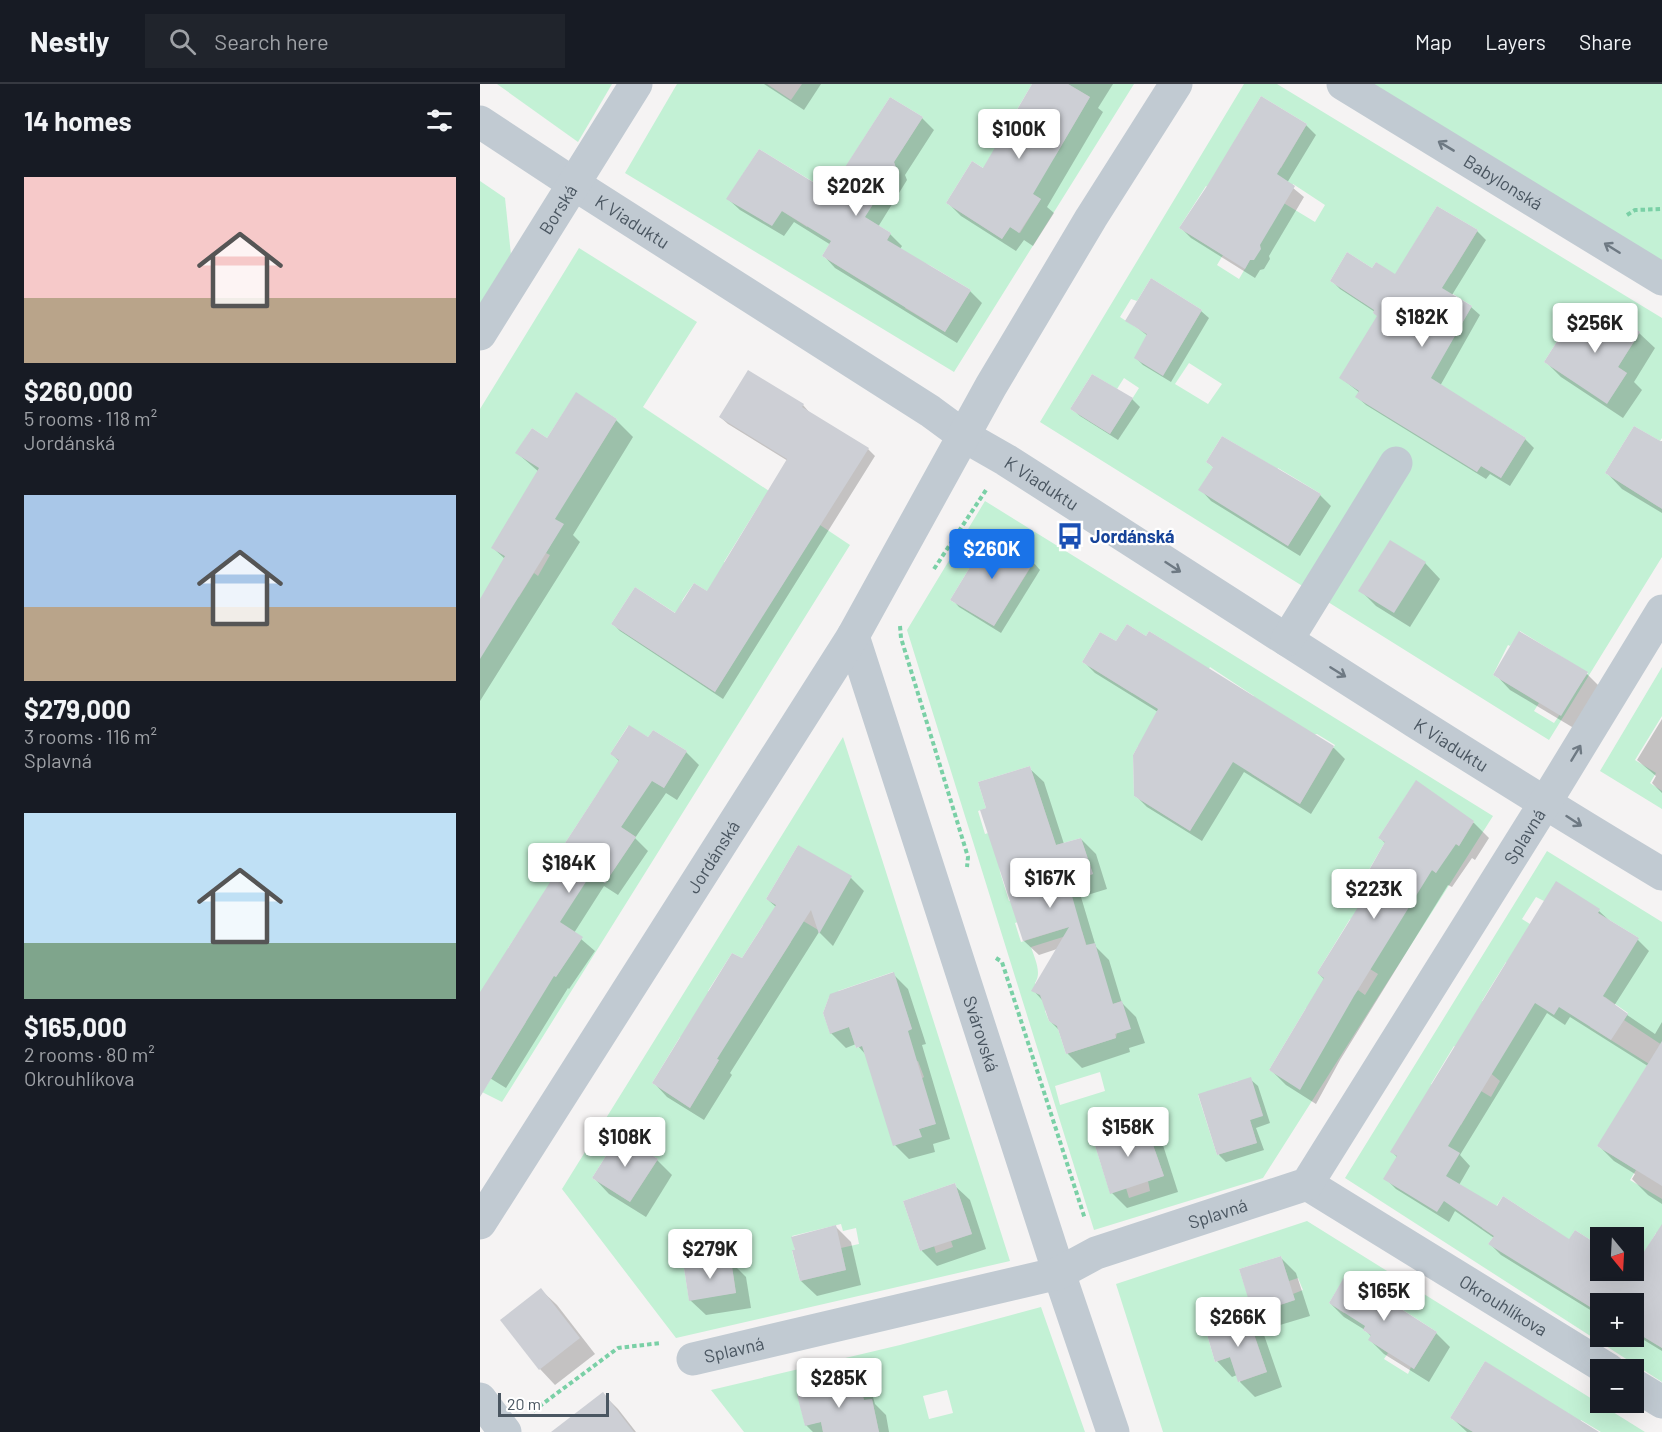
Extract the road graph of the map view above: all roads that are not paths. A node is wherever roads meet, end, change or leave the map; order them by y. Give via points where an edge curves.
1 (636, 84) edge
2 (1176, 84) edge
3 (1343, 84) edge
4 (480, 122) edge
5 (574, 184) junction
6 (1662, 279) edge
7 (480, 334) edge
8 (964, 436) junction
9 (1396, 462) dead end
10 (1662, 611) edge
11 (853, 636) junction
12 (1287, 640) junction
13 (1545, 803) junction
14 (1662, 874) edge
15 (1307, 1184) junction
16 (480, 1223) edge
17 (1059, 1273) junction
18 (693, 1359) road end
19 (1591, 1359) edge
20 (1644, 1391) edge
21 (480, 1399) edge
22 (1662, 1402) edge
23 (505, 1432) edge
24 (1113, 1432) edge

1 - 5 street, Borská
2 - 8 street, Jordánská via 1091,218
6 -> 3 street, Babylonská
4 - 5 street, K Viaduktu
5 - 7 street, Borská
5 - 8 street, K Viaduktu
8 - 11 street, Jordánská
8 -> 12 street, K Viaduktu
9 - 12 street
13 -> 10 street, Splavná
11 - 16 street, Jordánská
11 - 17 street, Svárovská
12 -> 13 street, K Viaduktu
13 -> 14 street, K Viaduktu
13 - 15 street, Splavná
15 - 17 street, Splavná via 1096,1253
15 - 19 street, Okrouhlíkova
17 - 18 street, Splavná
17 - 24 street, Svárovská
20 - 22 street
21 - 23 street

